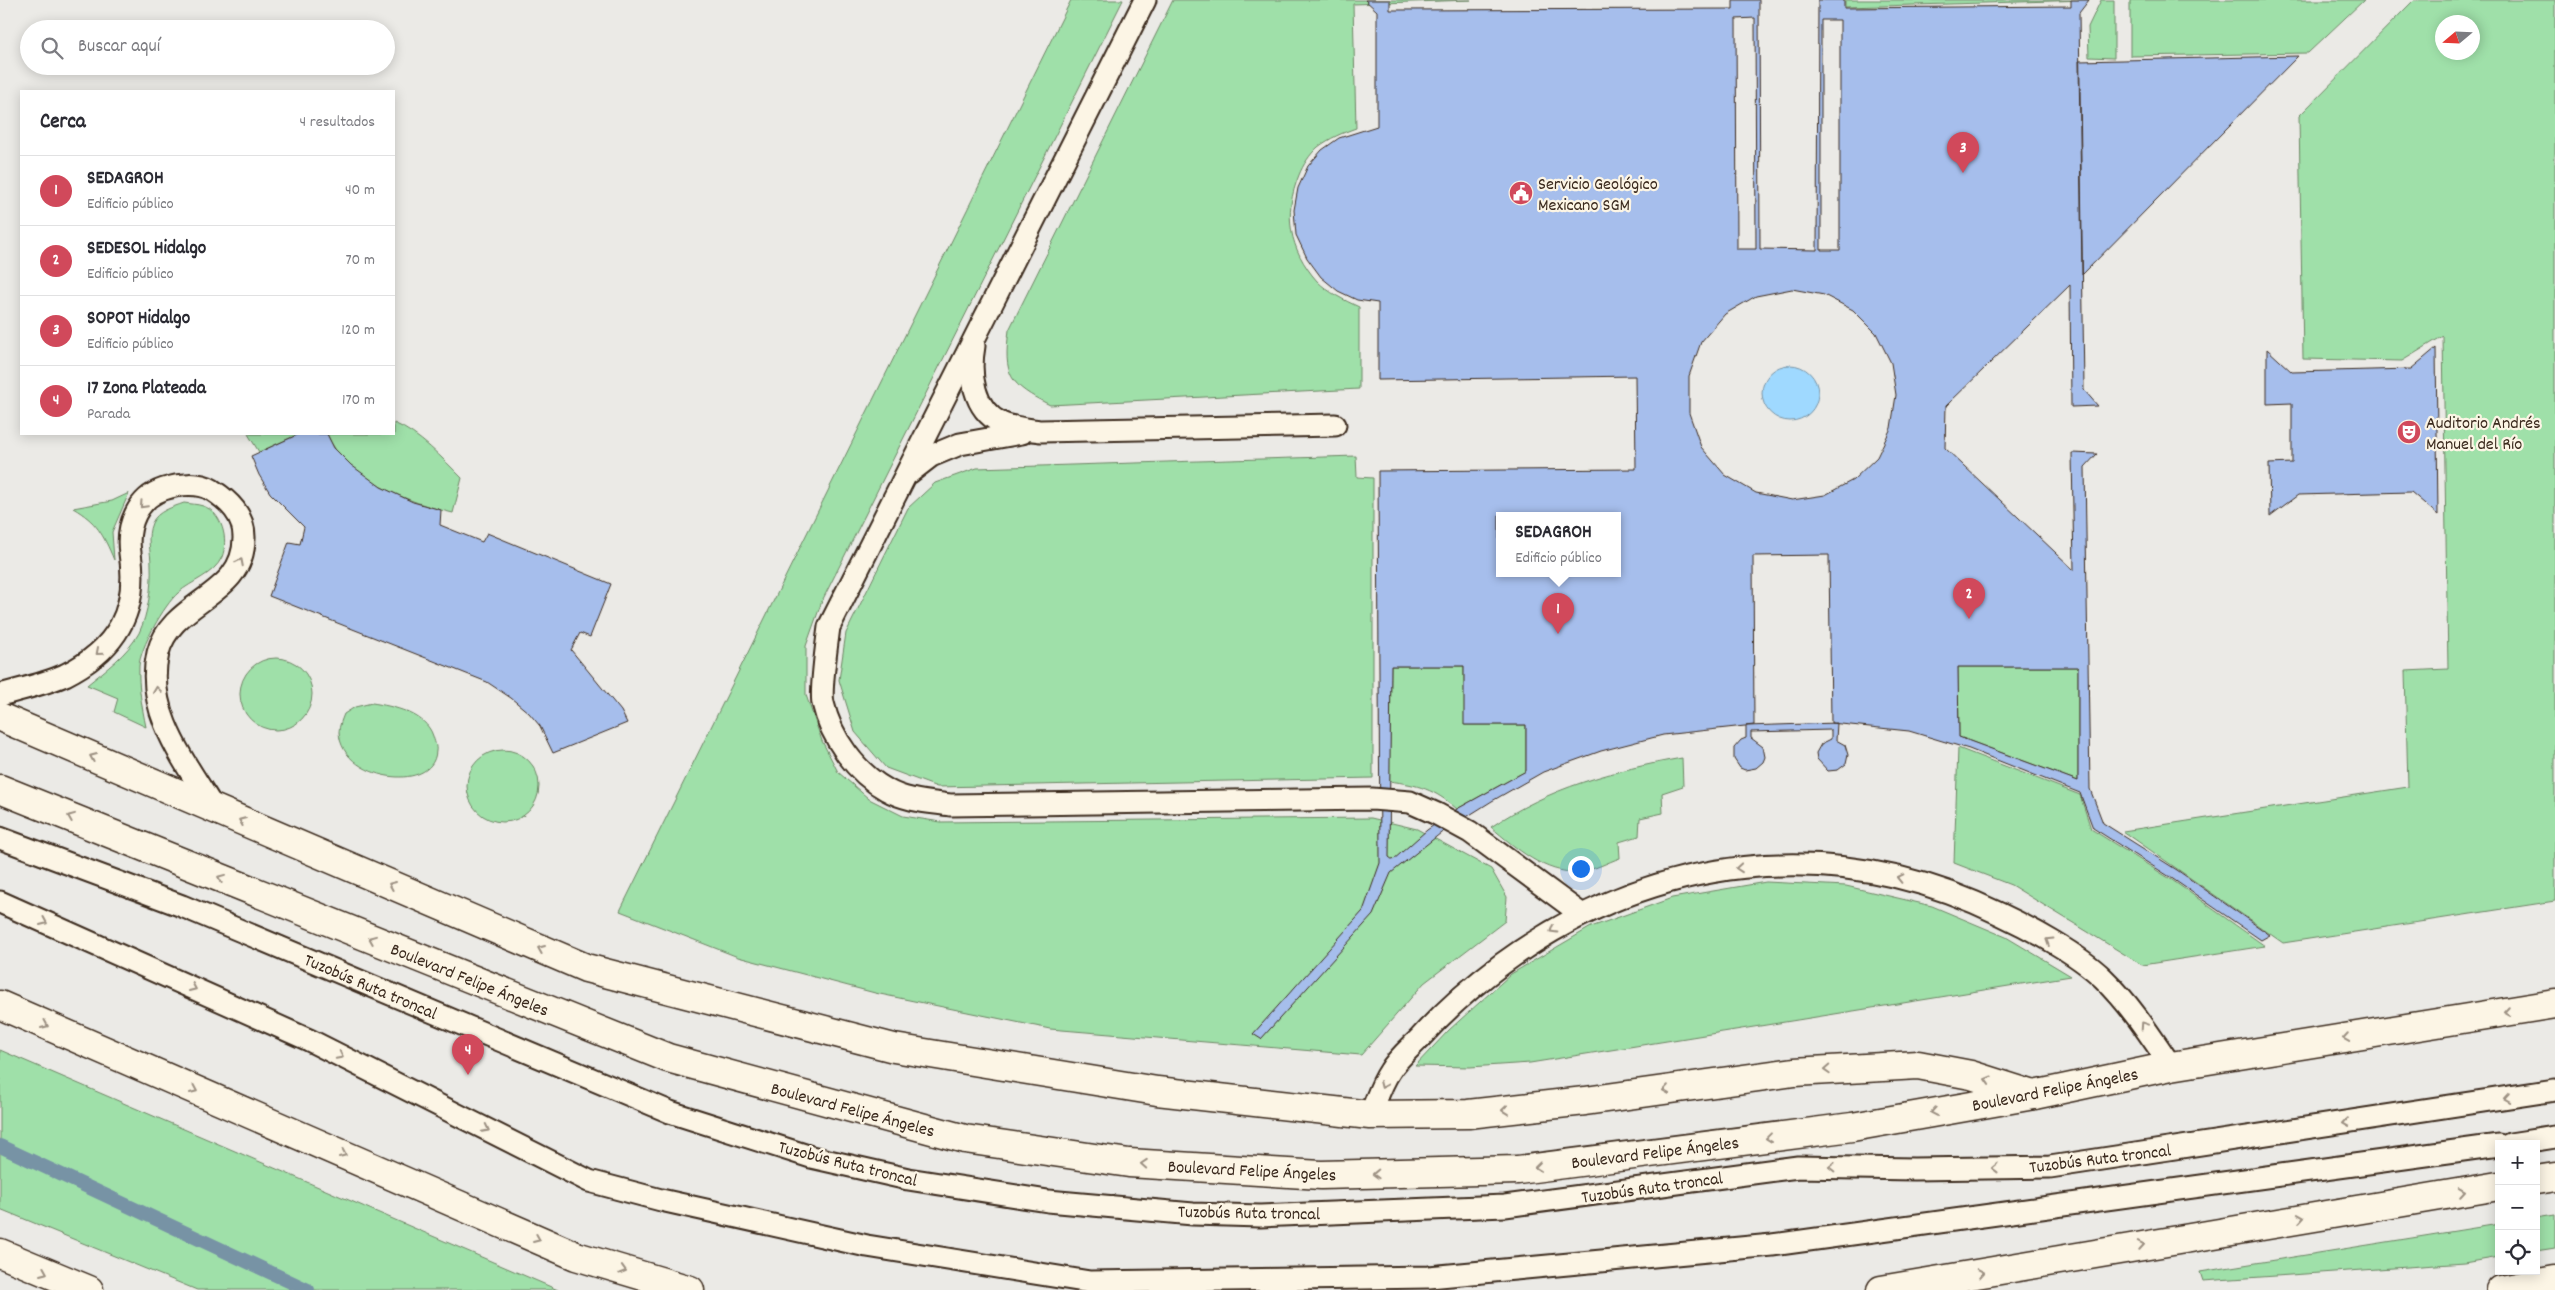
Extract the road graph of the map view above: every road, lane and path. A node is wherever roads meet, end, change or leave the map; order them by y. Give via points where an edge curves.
1 (1146, 0) edge
2 (977, 334) junction
3 (1335, 425) dead end
4 (1040, 431) junction
5 (906, 476) junction
6 (0, 695) edge
7 (0, 717) edge
8 (0, 789) edge
9 (214, 809) junction
10 (0, 838) edge
11 (0, 902) edge
12 (1581, 914) junction
13 (2555, 1004) edge
14 (0, 1005) edge
15 (2171, 1066) junction
16 (2555, 1090) edge
17 (2034, 1095) junction
18 (1370, 1115) junction
19 (2555, 1138) edge
20 (2540, 1140) edge
21 (2495, 1146) edge
22 (2555, 1177) edge
23 (2540, 1179) edge
24 (2495, 1187) edge
25 (0, 1253) edge
26 (2555, 1280) edge
27 (89, 1290) edge
28 (690, 1290) edge
29 (1881, 1290) edge
30 (2501, 1290) edge

1 - 2 lane
2 - 4 lane via 972,360 973,382 983,409 1002,424
2 - 5 lane
3 - 4 lane
4 - 5 lane via 960,444 931,456
5 - 12 lane via 829,627 823,702 837,738 858,769 888,791 920,801 950,805 1372,799 1410,802 1470,832
9 -> 6 lane via 170,737 161,714 156,683 158,652 171,628 189,608 232,576 244,553 244,527 230,502 208,488 185,484 163,489 141,506 128,532 133,568 130,603 118,633 98,654 64,676
9 -> 7 main road
17 -> 8 main road, Boulevard Felipe Ángeles via 1852,1127 1518,1170 1322,1175 1129,1163 965,1139 668,1058
18 -> 9 main road via 1157,1091 894,1048 586,968
16 -> 10 lane, Tuzobús Ruta troncal via 2050,1167 1798,1167 1505,1206 1260,1216 1193,1214 1048,1201 908,1179 819,1159 670,1112 182,906
11 -> 21 lane via 309,1040 589,1181 867,1246 1090,1282 1429,1277 1772,1245
15 -> 12 lane via 2141,1020 2090,967 2020,924 1972,900 1928,884 1833,867 1772,865 1718,870 1669,880
12 -> 18 lane via 1525,947 1476,983 1440,1016 1389,1071
13 -> 15 main road, Boulevard Felipe Ángeles
14 -> 28 main road via 576,1256
15 - 17 main road, Boulevard Felipe Ángeles
17 -> 18 main road via 1971,1075 1918,1065 1794,1072 1468,1114
19 - 20 lane
22 - 23 main road
29 -> 24 main road
25 -> 27 main road
26 - 30 main road

